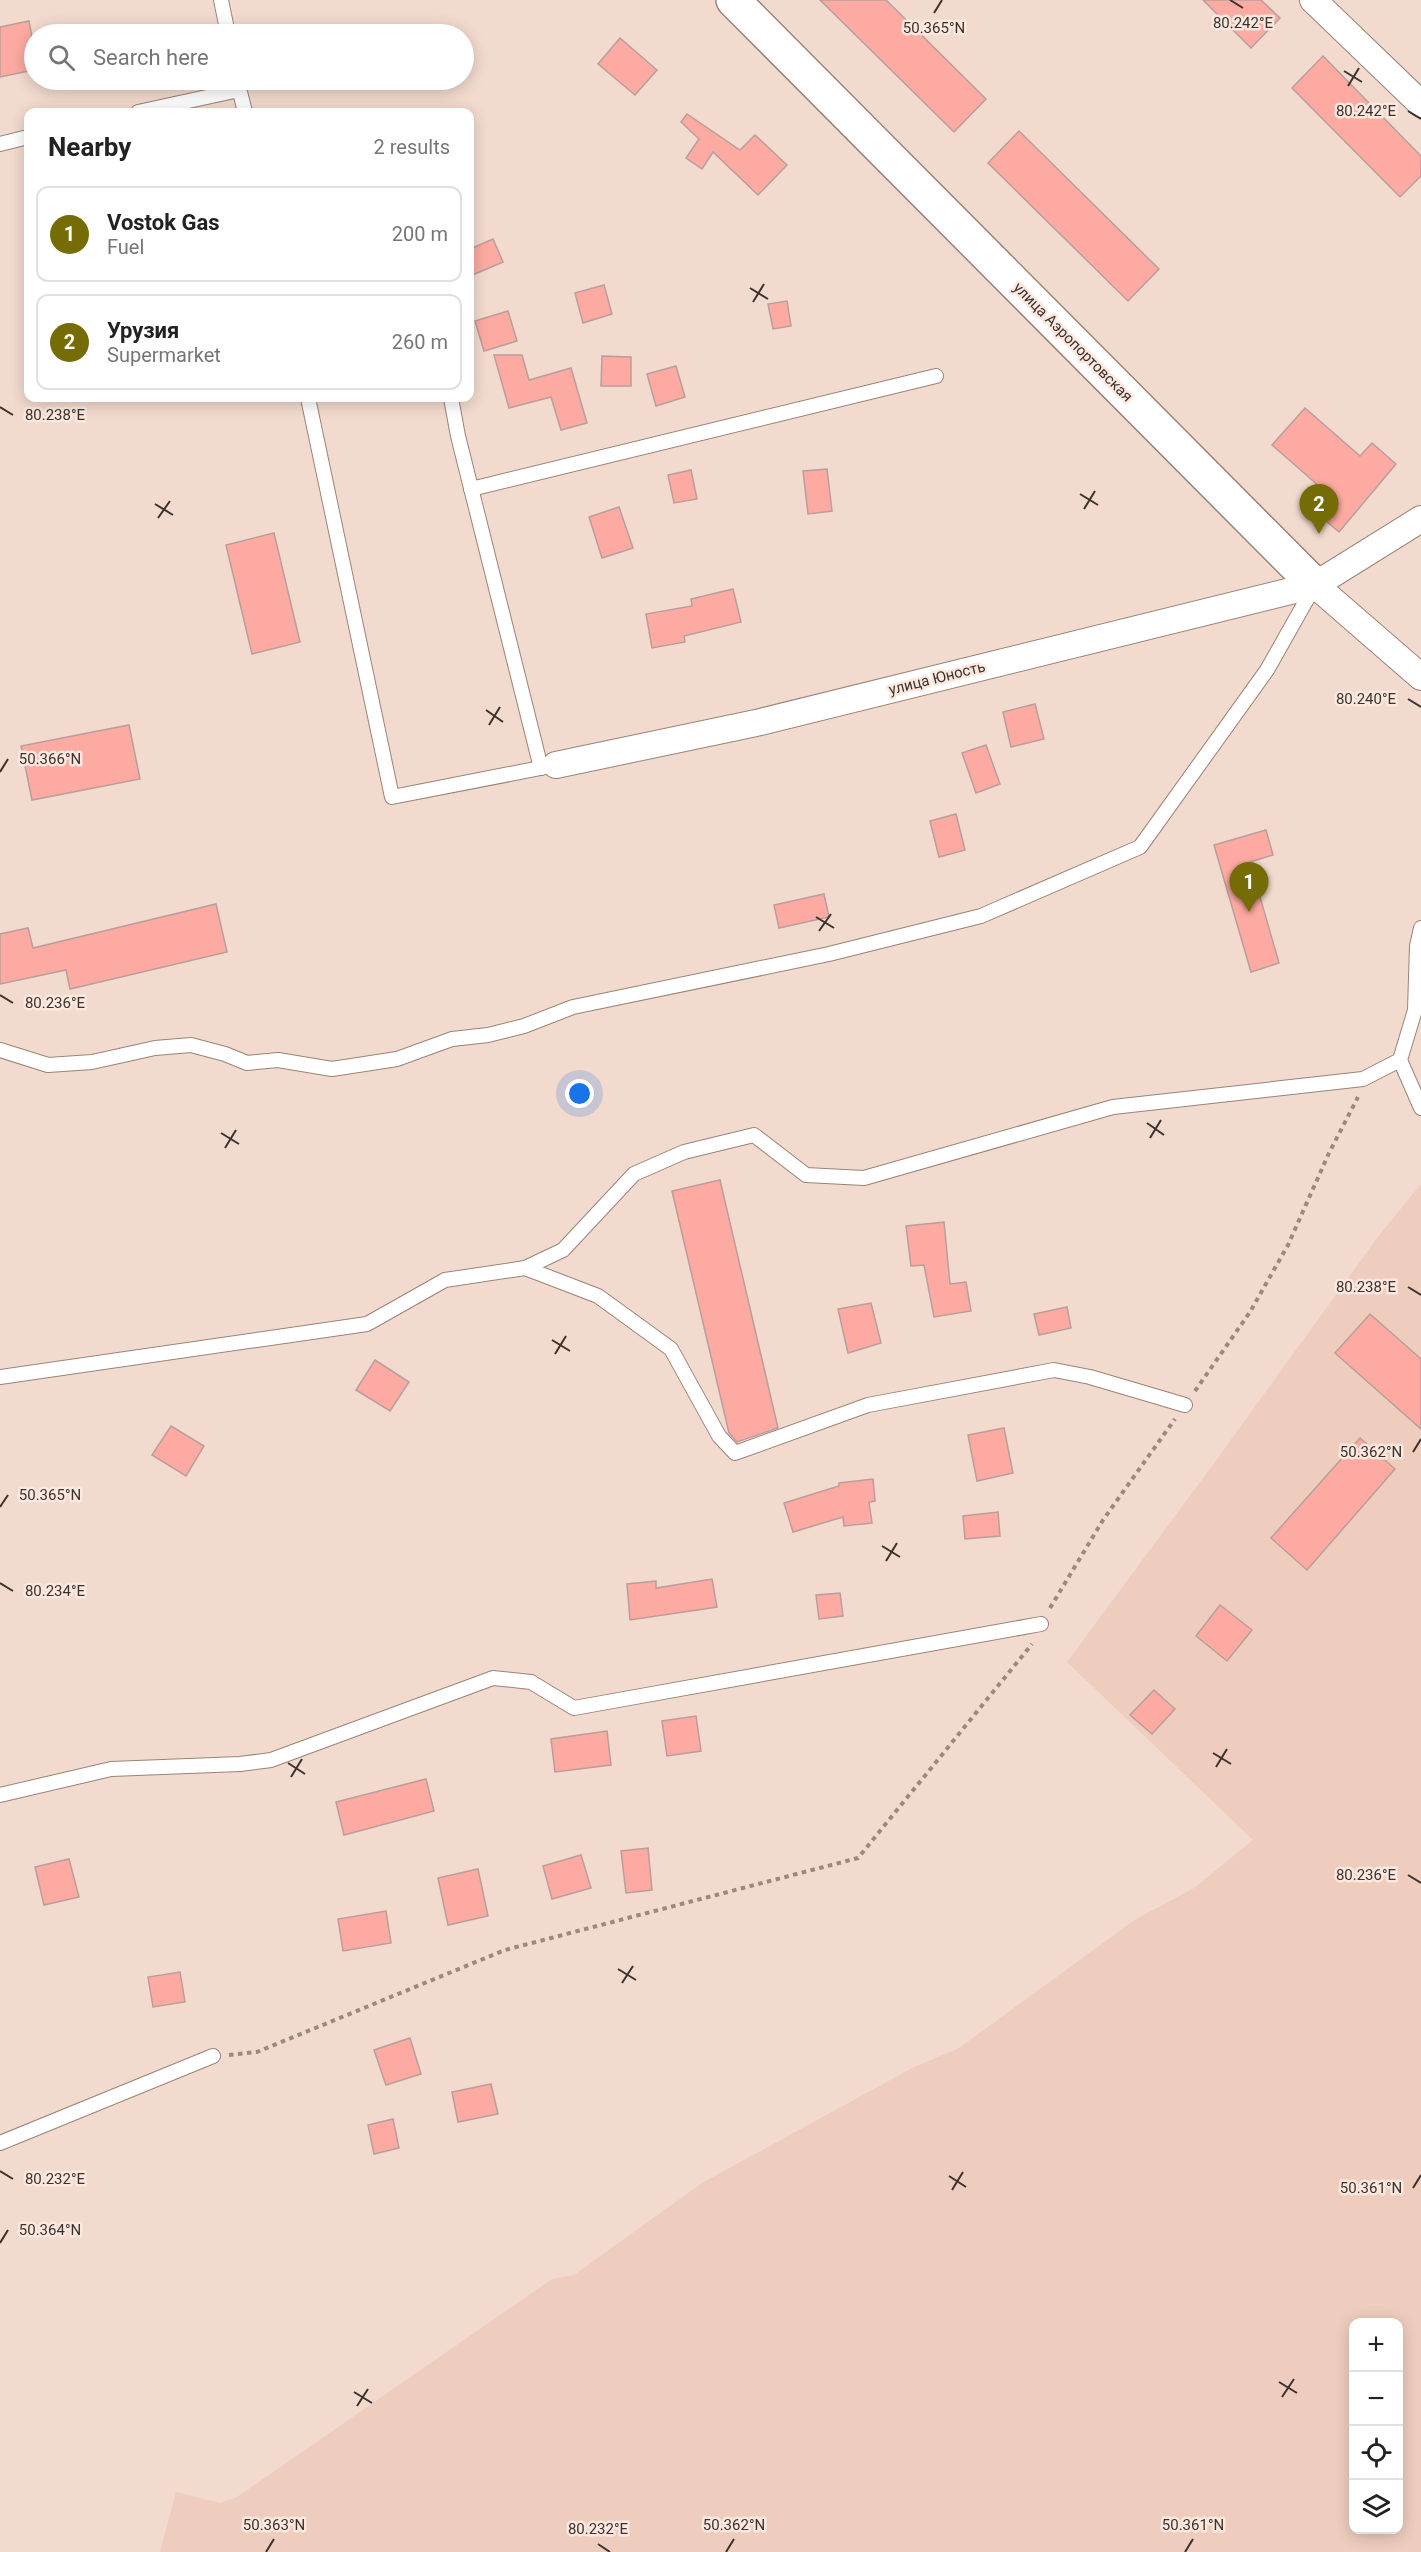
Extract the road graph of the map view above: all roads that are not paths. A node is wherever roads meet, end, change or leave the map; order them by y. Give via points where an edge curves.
1 (221, 0) edge
2 (733, 0) edge
3 (1313, 0) edge
4 (226, 24) edge
5 (219, 90) edge
6 (239, 90) edge
7 (1421, 104) edge
8 (153, 108) edge
9 (244, 108) edge
10 (24, 138) edge
11 (0, 144) edge
12 (936, 376) dead end
13 (309, 402) edge
14 (452, 402) edge
15 (471, 489) junction
16 (1421, 519) edge
17 (1315, 585) junction
18 (1421, 677) edge
19 (549, 767) junction
20 (1421, 928) edge
21 (0, 1050) edge
22 (1400, 1060) junction
23 (1421, 1108) edge
24 (525, 1268) junction
25 (0, 1377) edge
26 (1185, 1405) road end
27 (1041, 1623) road end
28 (0, 1795) edge
29 (213, 2056) road end
30 (0, 2143) edge

1 - 4 lane
2 - 17 street, улица Аэропортовская
3 - 7 street
5 - 8 lane
6 - 9 lane
10 - 11 lane
12 - 15 lane
13 - 19 lane via 392,797
14 - 15 lane
15 - 19 lane
16 - 17 street, улица Юность
17 - 18 street, улица Аэропортовская
17 - 19 street, улица Юность via 756,723
17 - 21 lane via 1267,670 1140,847 981,916 829,954 573,1007 524,1026 452,1039 397,1059 332,1069 278,1060 247,1063 191,1045 155,1048 92,1062 48,1065
20 - 22 lane via 1415,1010
22 - 23 lane
22 - 24 lane via 1363,1079 1113,1107 864,1179 806,1175 754,1135 684,1152 634,1174 563,1250
24 - 25 lane via 445,1280 367,1324
24 - 26 lane via 598,1296 671,1349 719,1436 735,1453 868,1405 1054,1370
27 - 28 lane via 574,1708 531,1682 493,1678 271,1760 111,1769
29 - 30 lane

